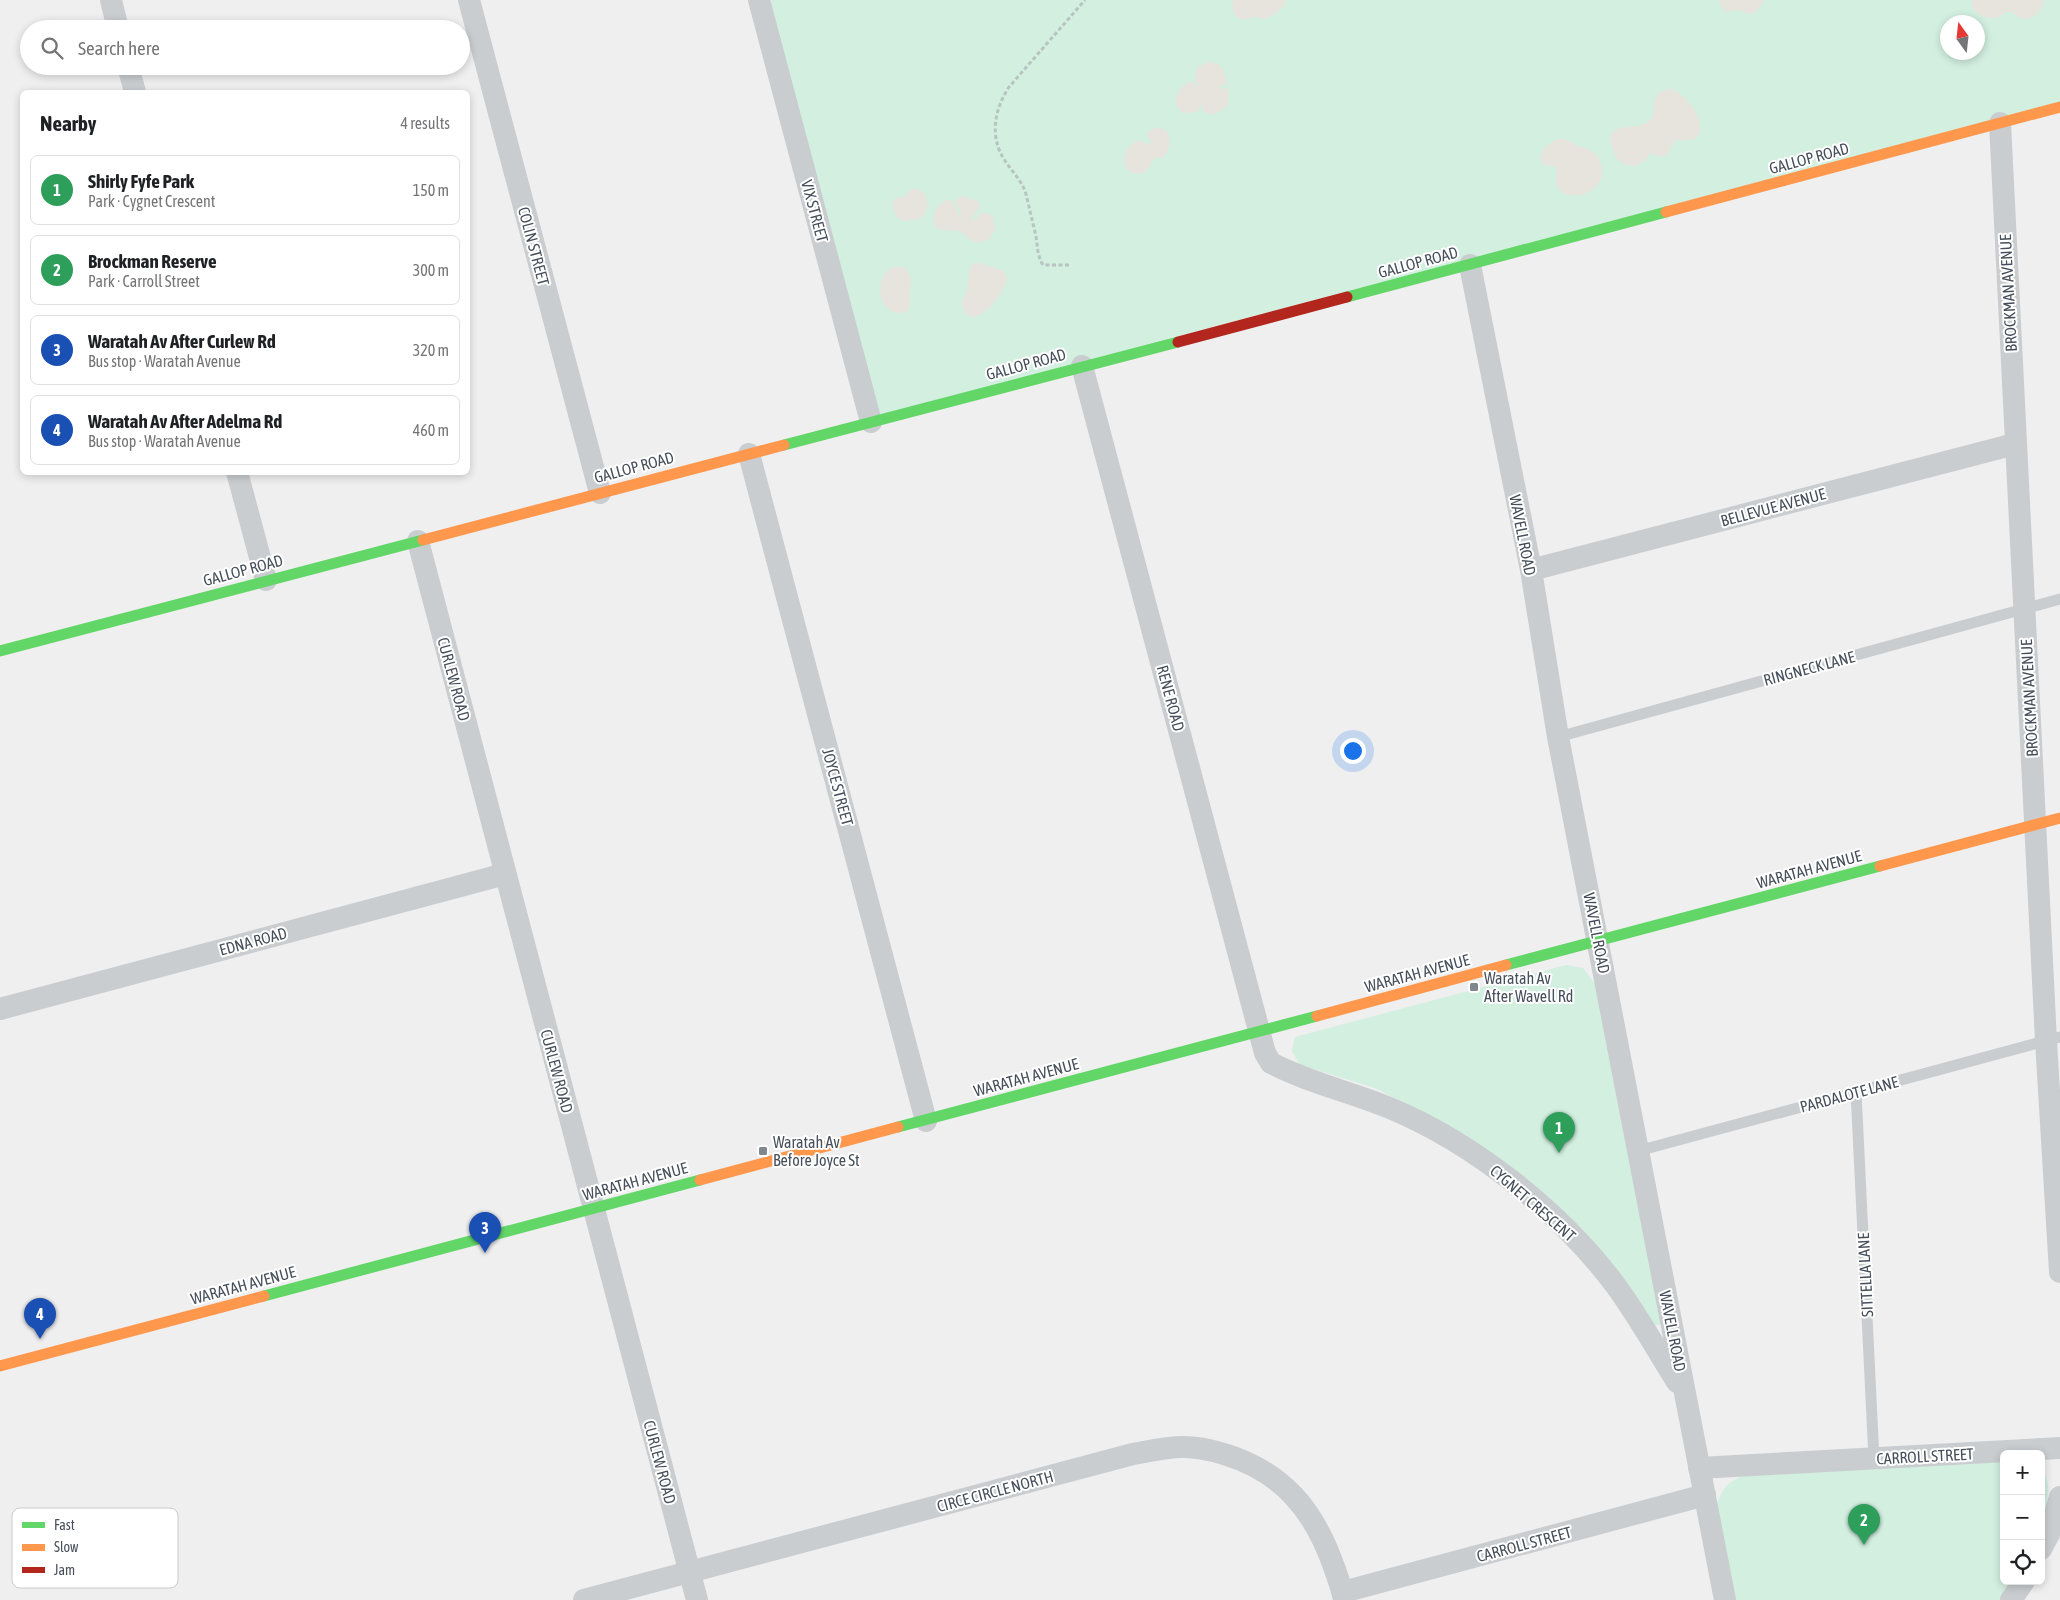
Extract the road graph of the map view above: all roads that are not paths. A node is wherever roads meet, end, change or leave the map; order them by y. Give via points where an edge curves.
1 (111, 0) edge
2 (468, 0) edge
3 (759, 0) edge
4 (116, 20) edge
5 (130, 75) edge
6 (134, 90) edge
7 (2060, 107) edge
8 (2000, 124) junction
9 (1470, 265) junction
10 (1082, 366) junction
11 (871, 422) junction
12 (2015, 444) junction
13 (749, 454) junction
14 (238, 475) edge
15 (600, 493) junction
16 (418, 541) junction
17 (1531, 570) junction
18 (266, 580) junction
19 (2060, 599) edge
20 (2024, 608) junction
21 (0, 651) edge
22 (1558, 736) junction
23 (2060, 818) edge
24 (2036, 824) junction
25 (505, 874) junction
26 (1598, 942) junction
27 (0, 1009) edge
28 (1259, 1030) junction
29 (2053, 1039) edge
30 (1856, 1092) junction
31 (926, 1120) junction
32 (1638, 1151) junction
33 (594, 1209) junction
34 (2060, 1272) edge
35 (0, 1366) edge
36 (1685, 1394) junction
37 (2060, 1448) edge
38 (1874, 1459) junction
39 (1699, 1468) junction
40 (1705, 1496) junction
41 (2060, 1497) edge
42 (2045, 1542) edge
43 (690, 1572) junction
44 (2021, 1585) edge
45 (1343, 1596) edge
46 (584, 1600) edge
47 (697, 1600) edge
48 (1725, 1600) edge
49 (2011, 1600) edge

1 - 4 street
2 - 15 street, COLIN STREET
3 - 11 street, VIX STREET
5 - 6 street
7 - 8 street, GALLOP ROAD
8 - 9 street, GALLOP ROAD
8 - 12 street, BROCKMAN AVENUE
9 - 10 street, GALLOP ROAD
9 - 17 street, WAVELL ROAD
10 - 11 street, GALLOP ROAD
10 - 28 street, RENE ROAD
11 - 13 street, GALLOP ROAD
12 - 17 street, BELLEVUE AVENUE
12 - 20 street, BROCKMAN AVENUE
13 - 15 street, GALLOP ROAD
13 - 31 street, JOYCE STREET
14 - 18 street
15 - 16 street, GALLOP ROAD
16 - 18 street, GALLOP ROAD
16 - 25 street, CURLEW ROAD
17 - 22 street, WAVELL ROAD
18 - 21 street, GALLOP ROAD
19 - 20 lane, RINGNECK LANE
20 - 22 lane, RINGNECK LANE
20 - 24 street, BROCKMAN AVENUE
22 - 26 street, WAVELL ROAD
23 - 24 street, WARATAH AVENUE
24 - 26 street, WARATAH AVENUE
24 - 29 street, BROCKMAN AVENUE
25 - 27 street, EDNA ROAD
25 - 33 street, CURLEW ROAD
26 - 28 street, WARATAH AVENUE
26 - 32 street, WAVELL ROAD
28 - 31 street, WARATAH AVENUE
28 - 36 street, CYGNET CRESCENT via 1271,1063 1392,1109 1441,1132 1512,1180 1574,1238 1615,1286
29 - 30 lane, PARDALOTE LANE
29 - 34 street, BROCKMAN AVENUE
30 - 32 lane, PARDALOTE LANE
30 - 38 lane, SITTELLA LANE
31 - 33 street, WARATAH AVENUE
32 - 36 street, WAVELL ROAD
33 - 35 street, WARATAH AVENUE
33 - 43 street, CURLEW ROAD
36 - 39 street, WAVELL ROAD
37 - 38 street, CARROLL STREET
38 - 39 street, CARROLL STREET
39 - 40 street, WAVELL ROAD
40 - 45 street, CARROLL STREET
40 - 48 street, WAVELL ROAD
41 - 42 street
43 - 45 street, CIRCE CIRCLE NORTH via 1133,1454 1184,1447 1239,1459 1263,1470 1289,1491 1313,1519 1326,1544
43 - 46 street, CIRCE CIRCLE NORTH
43 - 47 street, CURLEW ROAD
44 - 49 street

